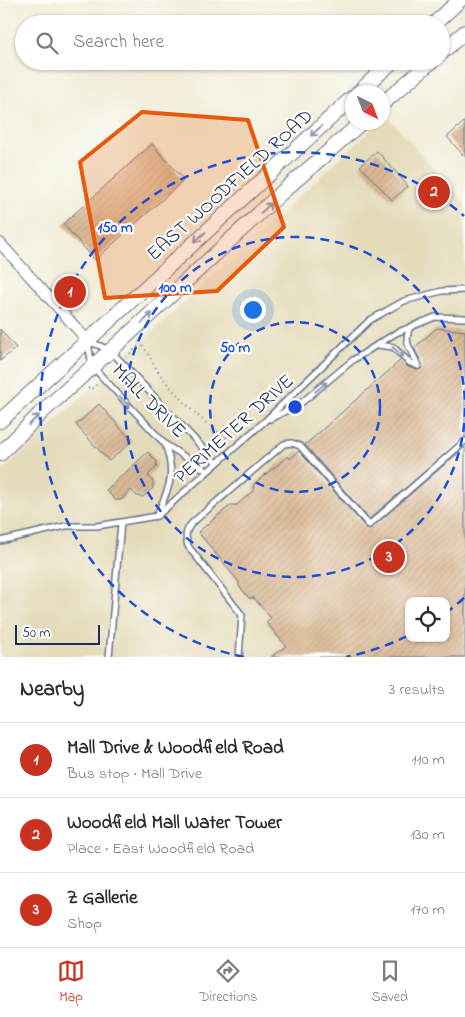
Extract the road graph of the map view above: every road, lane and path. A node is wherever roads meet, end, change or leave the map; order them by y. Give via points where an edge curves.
1 (460, 0) edge
2 (444, 15) edge
3 (465, 32) edge
4 (450, 45) edge
5 (383, 70) edge
6 (422, 70) edge
7 (367, 85) edge
8 (390, 97) edge
9 (345, 104) edge
10 (353, 130) edge
11 (0, 243) edge
12 (465, 290) edge
13 (465, 318) edge
14 (410, 327) junction
15 (87, 340) junction
16 (141, 344) dead end
17 (376, 345) junction
18 (110, 350) junction
19 (92, 366) junction
20 (0, 421) edge
21 (265, 421) junction
22 (224, 435) dead end
23 (465, 442) edge
24 (165, 444) junction
25 (0, 454) edge
26 (217, 463) junction
27 (207, 472) junction
28 (157, 516) junction
29 (121, 523) junction
30 (0, 540) edge
31 (109, 657) edge
32 (239, 657) edge

1 - 2 street
3 - 4 street
5 - 7 street
6 - 8 street
9 -> 15 street, EAST WOODFIELD ROAD
18 -> 10 street, EAST WOODFIELD ROAD
11 - 15 street, MALL DRIVE
12 - 21 lane, PERIMETER DRIVE via 442,291 404,301 370,320
13 - 14 lane via 435,317
14 - 17 lane
17 -> 14 lane via 393,347 418,366 407,345
15 - 18 lane, MALL DRIVE
15 - 19 lane, MALL DRIVE
15 - 20 street, EAST WOODFIELD ROAD
16 - 22 path via 149,352 161,376 206,424
21 -> 17 lane via 301,403
18 - 19 street, EAST WOODFIELD ROAD
18 - 26 lane, MALL DRIVE
19 -> 24 lane, MALL DRIVE
25 -> 19 street, EAST WOODFIELD ROAD
21 - 26 lane, PERIMETER DRIVE
23 - 32 lane via 369,526 300,446 292,443 284,444 192,523 186,530 188,546 242,615
24 - 27 lane, MALL DRIVE
24 - 28 lane via 172,473
26 - 27 lane, PERIMETER DRIVE
27 - 28 lane, PERIMETER DRIVE
28 - 29 lane
29 - 30 lane via 66,526
29 - 31 lane

